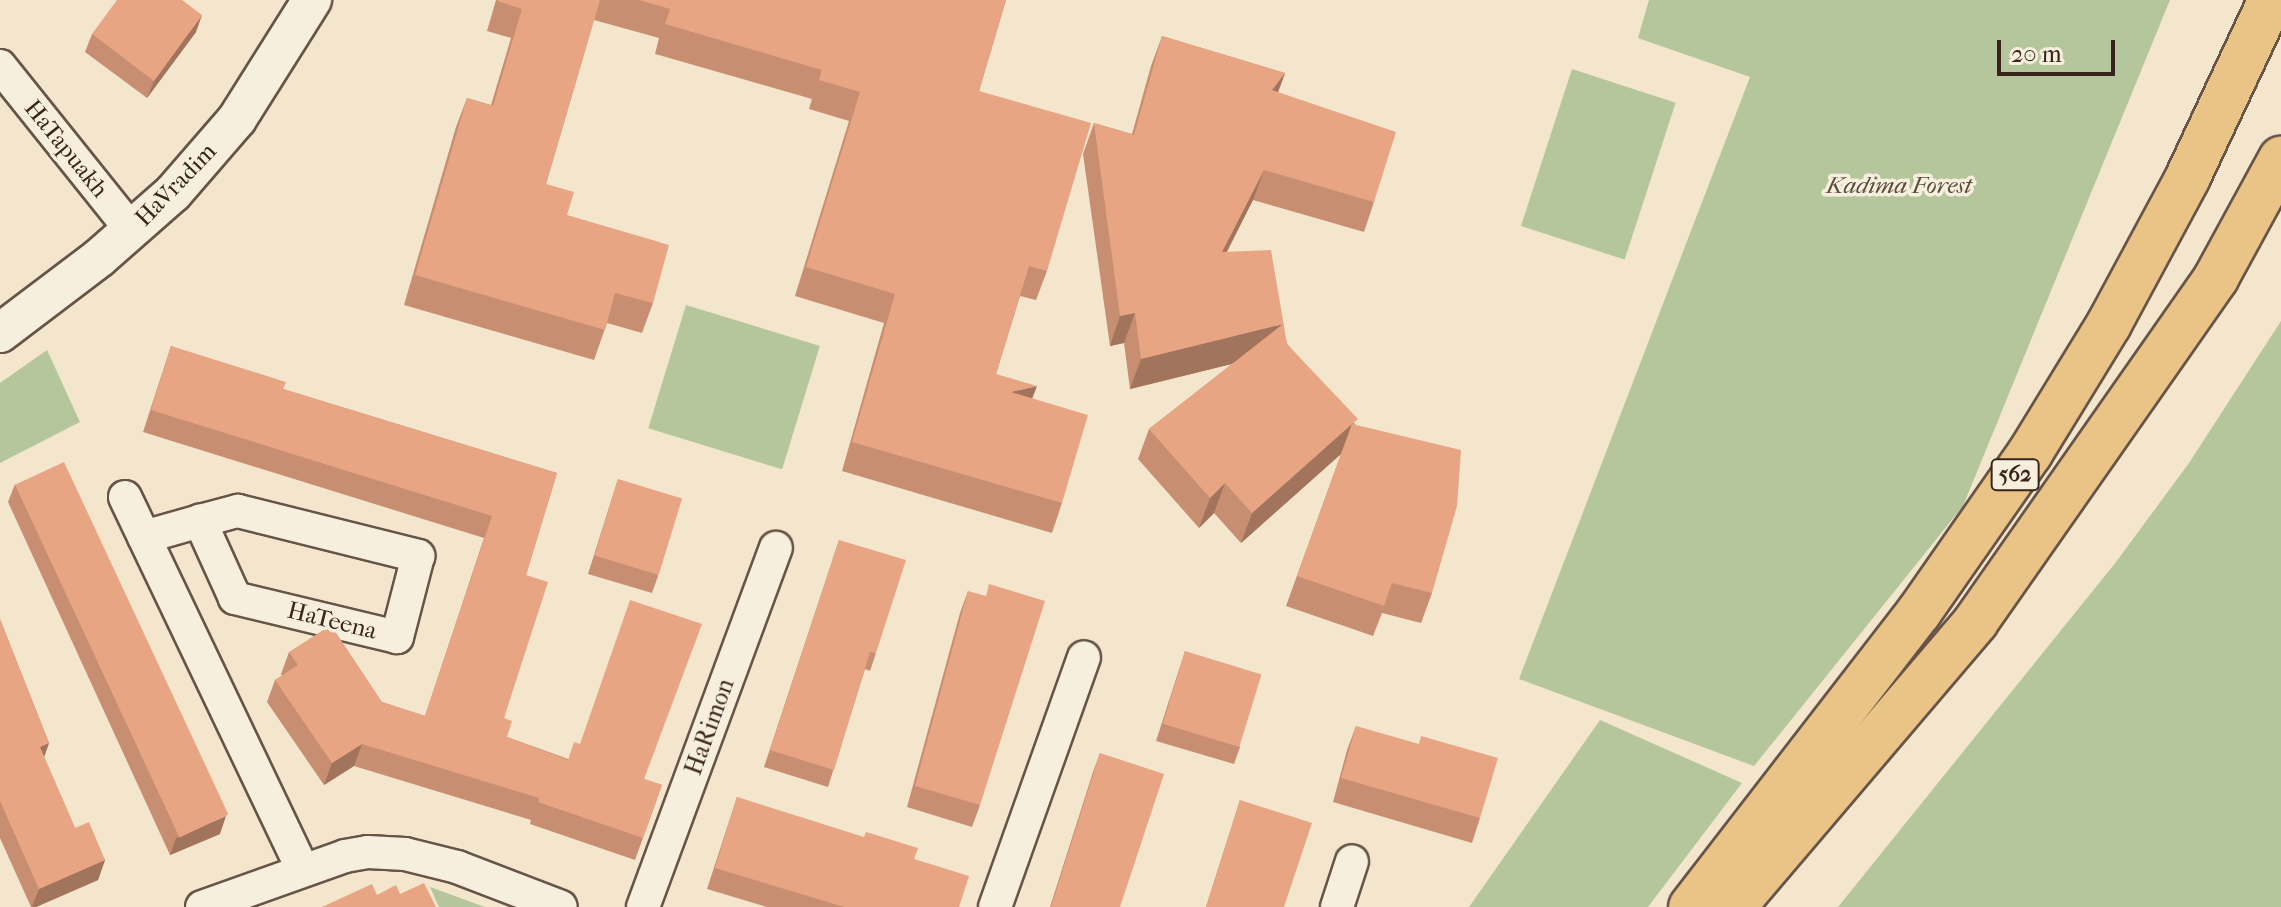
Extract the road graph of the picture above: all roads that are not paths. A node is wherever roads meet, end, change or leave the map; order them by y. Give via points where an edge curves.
1 (312, 0) edge
2 (2271, 0) edge
3 (0, 66) edge
4 (13, 105) edge
5 (2281, 159) edge
6 (132, 231) junction
7 (0, 333) edge
8 (125, 497) dead end
9 (200, 521) junction
10 (144, 537) junction
11 (776, 548) dead end
12 (1084, 657) dead end
13 (1352, 861) dead end
14 (303, 870) junction
15 (202, 907) edge
16 (561, 907) edge
17 (643, 907) edge
18 (995, 907) edge
19 (1337, 907) edge
20 (1691, 907) edge
21 (1733, 907) edge

1 - 6 street, HaVradim via 237,119
2 - 20 main road, 562 via 2187,179 2109,324 2030,453 1919,612
3 - 4 street, HaTapuakh
4 - 6 street, HaTapuakh
5 - 21 main road, 562 via 2216,278 1976,621
6 - 7 street, HaVradim
8 - 10 street
9 - 9 street, HaTeena via 238,511 418,556 397,637 235,598
9 - 10 street, HaTeena
10 - 14 street
11 - 17 street, HaRimon
12 - 18 street
13 - 19 street
14 - 15 street
14 - 16 street via 357,854 405,854 457,867

